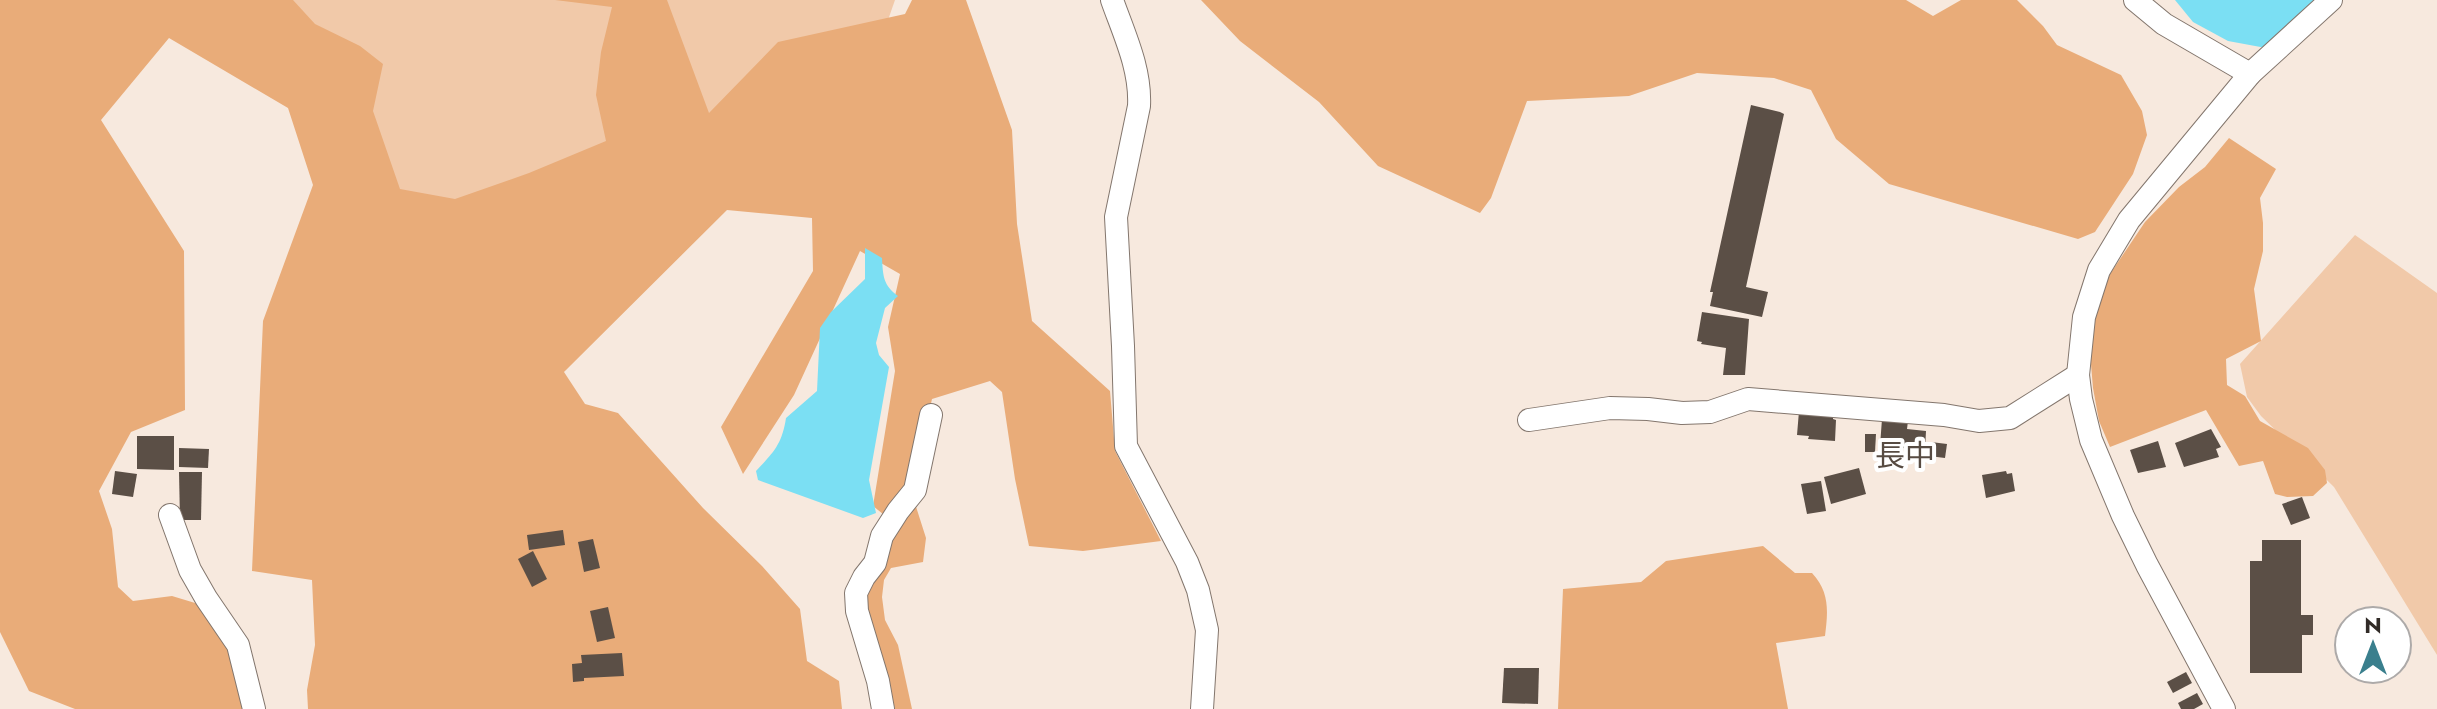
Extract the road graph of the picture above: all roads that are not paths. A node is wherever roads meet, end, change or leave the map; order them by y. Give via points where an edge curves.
1 (1112, 0) edge
2 (2135, 0) edge
3 (2331, 0) edge
4 (2250, 74) junction
5 (2078, 375) junction
6 (931, 415) dead end
7 (1529, 420) dead end
8 (170, 515) dead end
9 (254, 709) edge
10 (883, 709) edge
11 (1202, 709) edge
12 (2224, 709) edge

1 - 11 street via 1135,64 1139,93 1116,217 1126,446 1198,590 1207,630
2 - 4 street via 2164,24
3 - 4 street
4 - 5 street via 2112,246 2088,299
5 - 7 street via 2010,418 1979,421 1748,399 1710,412 1610,408
5 - 12 street via 2091,440 2123,516
6 - 10 street via 915,490 882,536 875,563 856,593
8 - 9 street via 190,570 238,645

